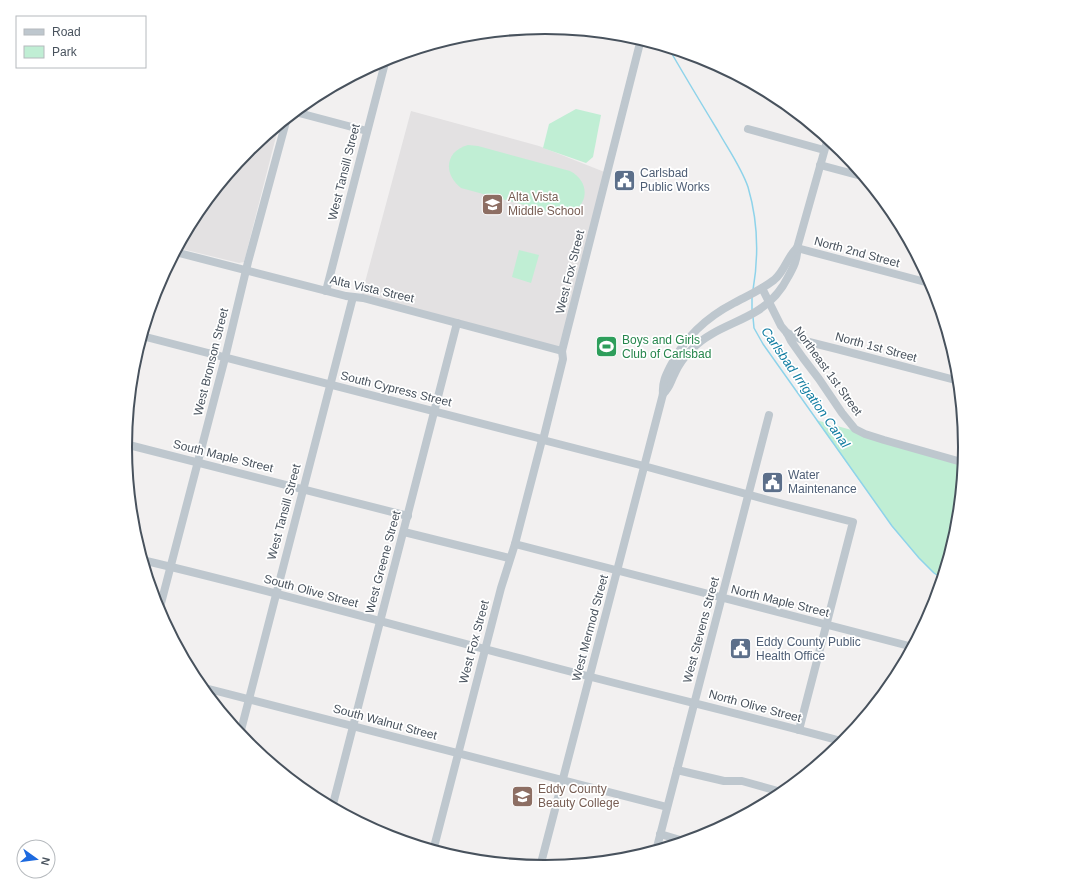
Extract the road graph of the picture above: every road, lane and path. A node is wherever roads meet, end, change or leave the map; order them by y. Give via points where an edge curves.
1 (639, 45) edge
2 (384, 67) edge
3 (302, 114) edge
4 (285, 127) edge
5 (748, 129) dead end
6 (367, 131) junction
7 (826, 144) edge
8 (824, 150) junction
9 (820, 165) junction
10 (856, 174) edge
11 (798, 248) junction
12 (181, 253) edge
13 (246, 270) junction
14 (924, 282) edge
15 (762, 288) junction
16 (326, 291) junction
17 (353, 297) junction
18 (766, 304) junction
19 (458, 323) junction
20 (787, 333) junction
21 (147, 337) edge
22 (562, 351) junction
23 (225, 358) junction
24 (953, 379) edge
25 (330, 385) junction
26 (664, 394) junction
27 (435, 411) junction
28 (769, 415) dead end
29 (542, 440) junction
30 (132, 446) edge
31 (959, 460) edge
32 (198, 462) junction
33 (644, 466) junction
34 (303, 489) junction
35 (749, 495) junction
36 (408, 516) junction
37 (404, 532) junction
38 (514, 544) junction
39 (509, 558) junction
40 (148, 562) edge
41 (170, 567) junction
42 (617, 570) junction
43 (276, 594) junction
44 (722, 598) junction
45 (162, 602) edge
46 (380, 621) junction
47 (826, 625) junction
48 (908, 646) edge
49 (484, 649) junction
50 (590, 676) junction
51 (210, 689) edge
52 (249, 699) junction
53 (694, 702) junction
54 (353, 726) junction
55 (242, 727) edge
56 (799, 730) junction
57 (838, 740) edge
58 (458, 753) junction
59 (677, 770) junction
60 (562, 780) junction
61 (776, 791) edge
62 (333, 802) edge
63 (667, 807) junction
64 (660, 834) junction
65 (677, 839) edge
66 (434, 846) edge
67 (657, 846) edge
68 (542, 861) edge

1 - 22 street, West Fox Street
2 - 6 street, West Tansill Street
3 - 6 street
4 - 13 street, West Bronson Street
5 - 8 street
6 - 16 street, West Tansill Street
7 - 8 street
8 - 9 street
9 - 10 street
9 - 11 street
11 - 14 street, North 2nd Street
11 - 15 street via 778,276
11 - 18 street via 798,255 782,287
12 - 13 street, Alta Vista Street
13 - 16 street, Alta Vista Street
13 - 23 street, West Bronson Street
15 - 18 street, Northeast 1st Street
15 - 26 street via 718,312 691,335 669,369 663,386
16 - 17 street, Alta Vista Street
17 - 19 street, Alta Vista Street
17 - 25 street, West Tansill Street
18 - 20 street, Northeast 1st Street
18 - 26 street via 710,335 693,348 680,364
19 - 22 street, Alta Vista Street
19 - 27 street, West Greene Street
20 - 24 street, North 1st Street
20 - 31 street, Northeast 1st Street via 855,429 884,440
21 - 23 street, South Cypress Street
22 - 29 street, West Fox Street via 563,359
23 - 25 street, South Cypress Street
23 - 32 street, West Bronson Street
25 - 27 street, South Cypress Street
25 - 34 street, West Tansill Street
26 - 33 street, West Mermod Street
27 - 29 street, South Cypress Street
27 - 36 street, West Greene Street
28 - 35 street, West Stevens Street
29 - 33 street, South Cypress Street
29 - 38 street, West Fox Street
30 - 32 street, South Maple Street
32 - 34 street, South Maple Street
32 - 41 street, West Bronson Street
33 - 35 street, South Cypress Street
33 - 42 street, West Mermod Street
34 - 36 street, South Maple Street
34 - 43 street, West Tansill Street
35 - 44 street, West Stevens Street
35 - 47 street, South Cypress Street via 853,522
36 - 37 street, West Greene Street
37 - 39 street
37 - 46 street, West Greene Street
38 - 39 street, West Fox Street
38 - 42 street
39 - 49 street, West Fox Street
40 - 41 street, South Olive Street
41 - 43 street, South Olive Street
41 - 45 street, West Bronson Street
42 - 44 street, North Maple Street
42 - 50 street, West Mermod Street
43 - 46 street, South Olive Street
43 - 52 street, West Tansill Street
44 - 47 street, North Maple Street
44 - 53 street, West Stevens Street
46 - 49 street, South Olive Street
46 - 54 street, West Greene Street
47 - 48 street, North Maple Street
47 - 56 street
49 - 50 street, South Olive Street
49 - 58 street, West Fox Street
50 - 53 street, North Olive Street
50 - 60 street, West Mermod Street
51 - 52 street, South Walnut Street
52 - 54 street, South Walnut Street
52 - 55 street, West Tansill Street
53 - 56 street, North Olive Street
53 - 59 street, West Stevens Street
54 - 58 street, South Walnut Street
54 - 62 street, West Greene Street
56 - 57 street, North Olive Street
58 - 60 street, South Walnut Street
58 - 66 street, West Fox Street
59 - 61 street
59 - 63 street, West Stevens Street
60 - 63 street, South Walnut Street
60 - 68 street, West Mermod Street
63 - 64 street, West Stevens Street
64 - 65 street
64 - 67 street, West Stevens Street

